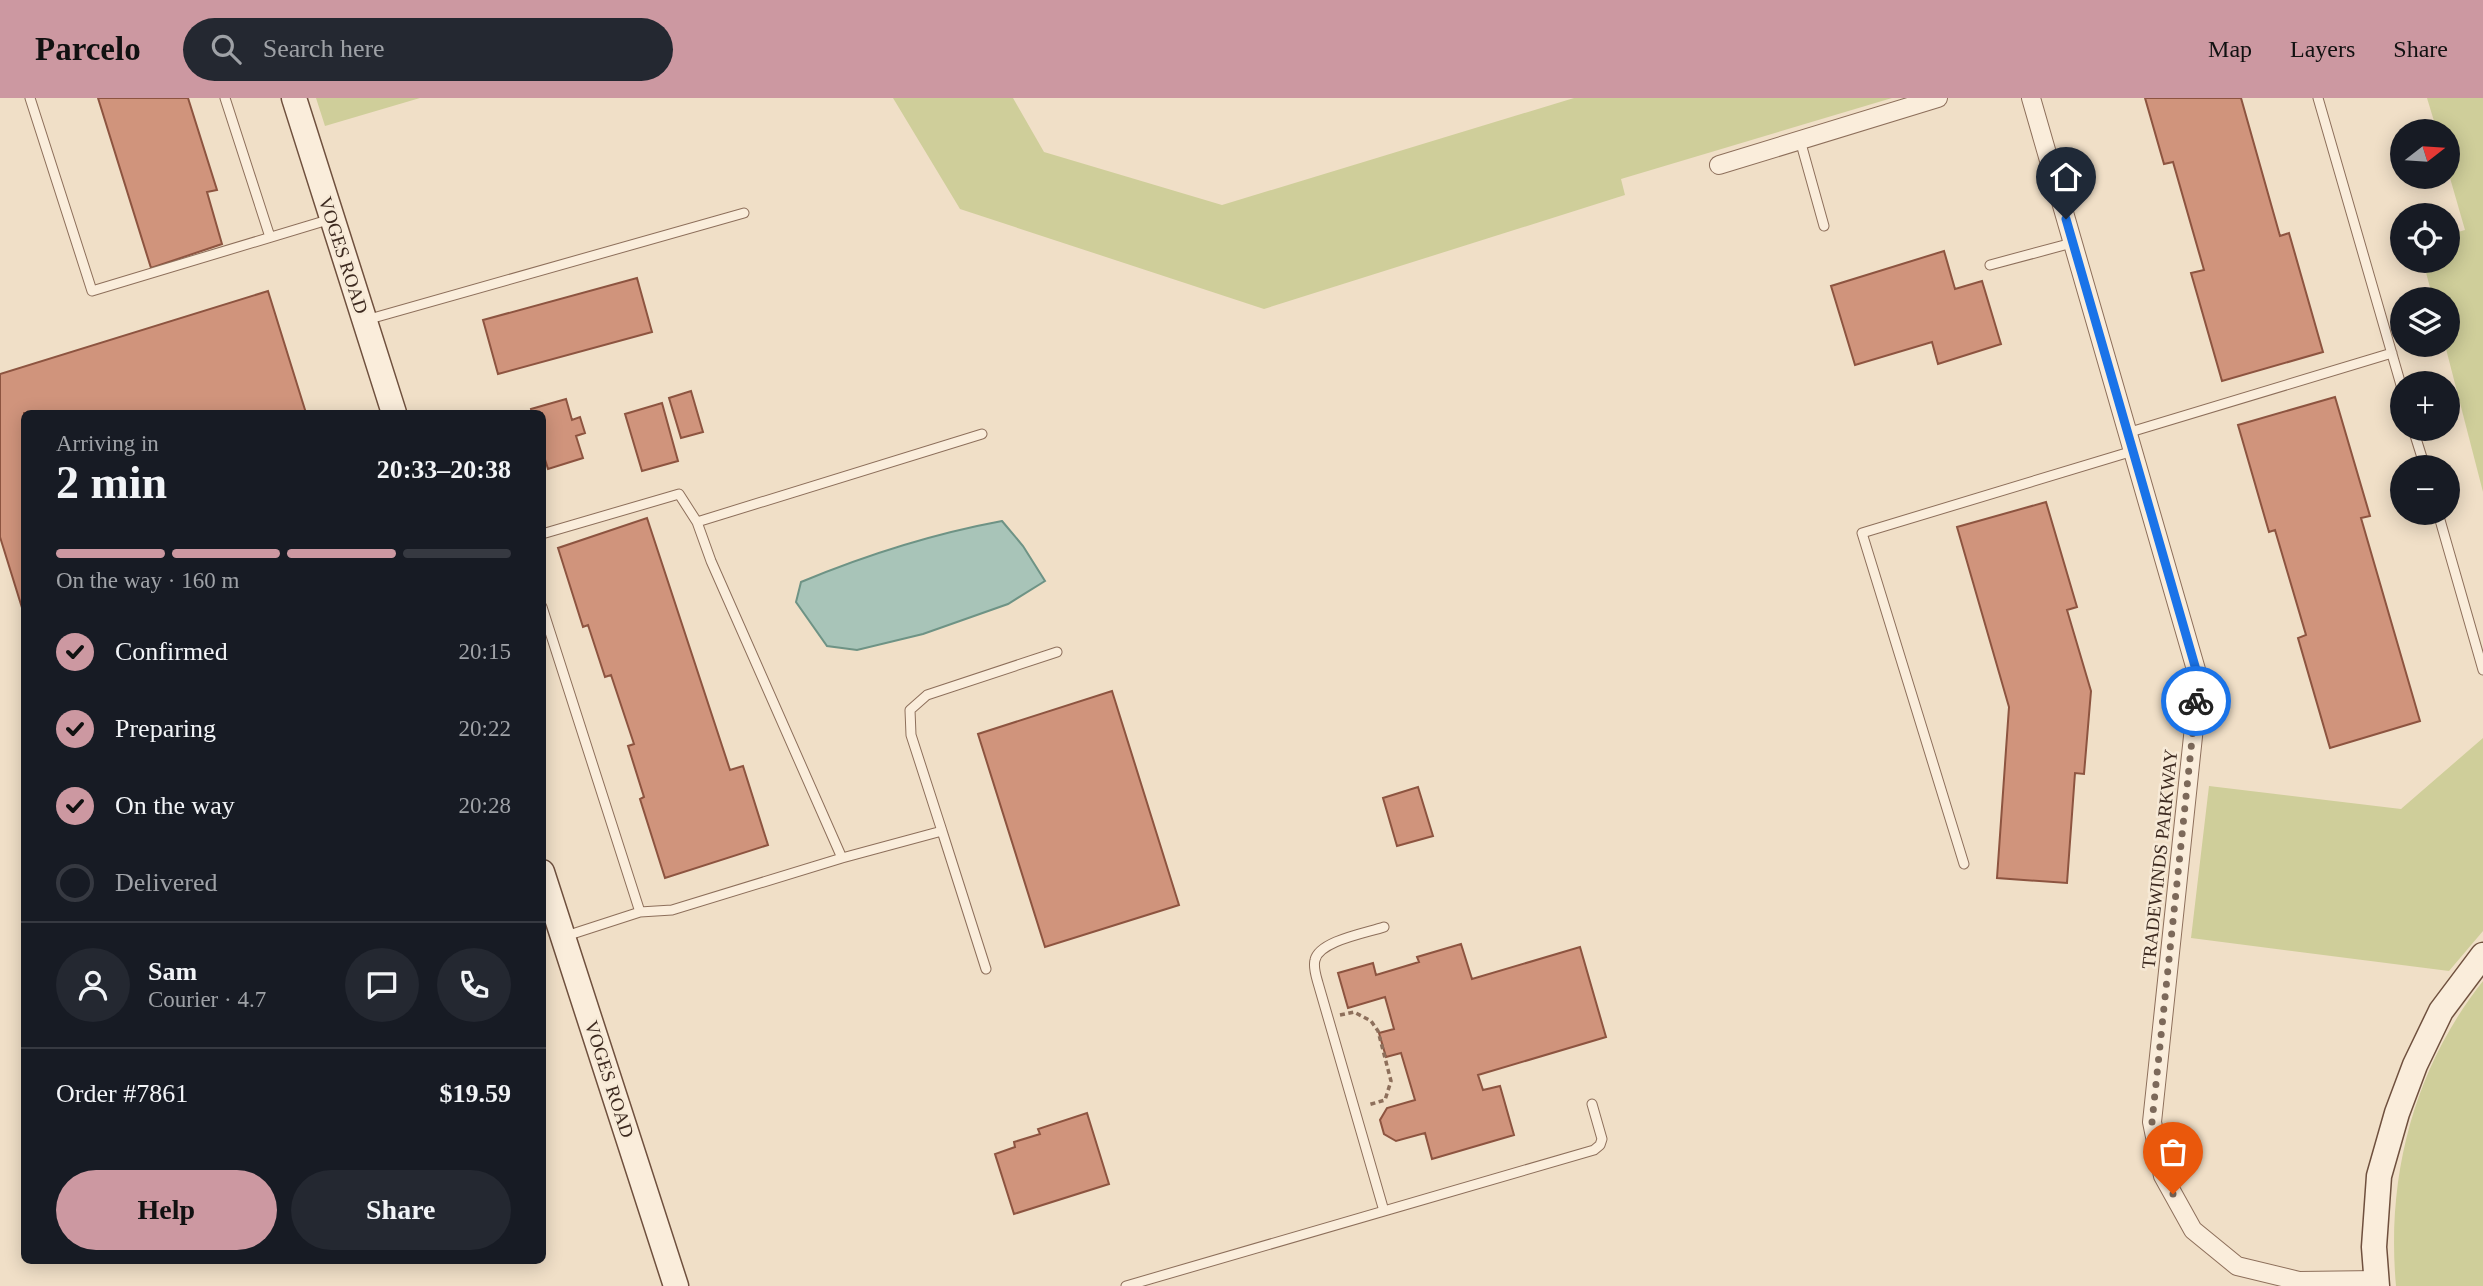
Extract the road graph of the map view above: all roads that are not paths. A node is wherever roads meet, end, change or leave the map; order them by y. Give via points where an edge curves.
1 (30, 98) edge
2 (225, 98) edge
3 (294, 98) edge
4 (1938, 98) edge
5 (2031, 98) edge
6 (2318, 98) edge
7 (1800, 140) junction
8 (1719, 165) dead end
9 (744, 213) dead end
10 (332, 218) junction
11 (1824, 226) dead end
12 (270, 237) junction
13 (2072, 243) junction
14 (1990, 265) dead end
15 (365, 320) junction
16 (2390, 347) edge
17 (2390, 355) edge
18 (393, 410) edge
19 (2127, 433) junction
20 (982, 434) dead end
21 (2133, 451) junction
22 (697, 522) junction
23 (2441, 525) edge
24 (546, 533) edge
25 (546, 619) edge
26 (1057, 653) dead end
27 (2483, 670) edge
28 (942, 831) junction
29 (842, 858) junction
30 (1964, 864) dead end
31 (546, 884) edge
32 (640, 912) junction
33 (1384, 927) dead end
34 (564, 937) junction
35 (2483, 956) edge
36 (986, 969) dead end
37 (1592, 1104) dead end
38 (1384, 1211) junction
39 (2377, 1283) edge
40 (676, 1286) edge
41 (1126, 1286) edge

1 - 12 lane via 92,291
2 - 12 lane
3 - 10 street, VOGES ROAD
4 - 7 street
5 - 13 street, TRADEWINDS PARKWAY
6 - 16 lane
7 - 8 street
7 - 11 lane
9 - 15 lane
10 - 12 lane
10 - 15 street, VOGES ROAD
13 - 14 lane
13 - 19 street, TRADEWINDS PARKWAY
15 - 18 street, VOGES ROAD
17 - 19 lane
19 - 21 street, TRADEWINDS PARKWAY
20 - 22 lane
21 - 30 lane via 1862,533
21 - 39 street, TRADEWINDS PARKWAY via 2199,680 2152,1122 2163,1176 2193,1230 2237,1266 2299,1281
22 - 24 lane via 679,494
22 - 29 lane
23 - 27 lane
25 - 32 lane
26 - 28 lane via 928,695 910,710 911,736
28 - 29 lane
28 - 36 lane
29 - 32 lane via 672,910
31 - 34 street, VOGES ROAD
32 - 34 lane
33 - 38 lane via 1328,945 1314,962
34 - 40 street, VOGES ROAD
35 - 39 street via 2441,1011 2397,1113 2379,1176 2374,1247
37 - 38 lane via 1602,1139 1598,1148
38 - 41 lane

